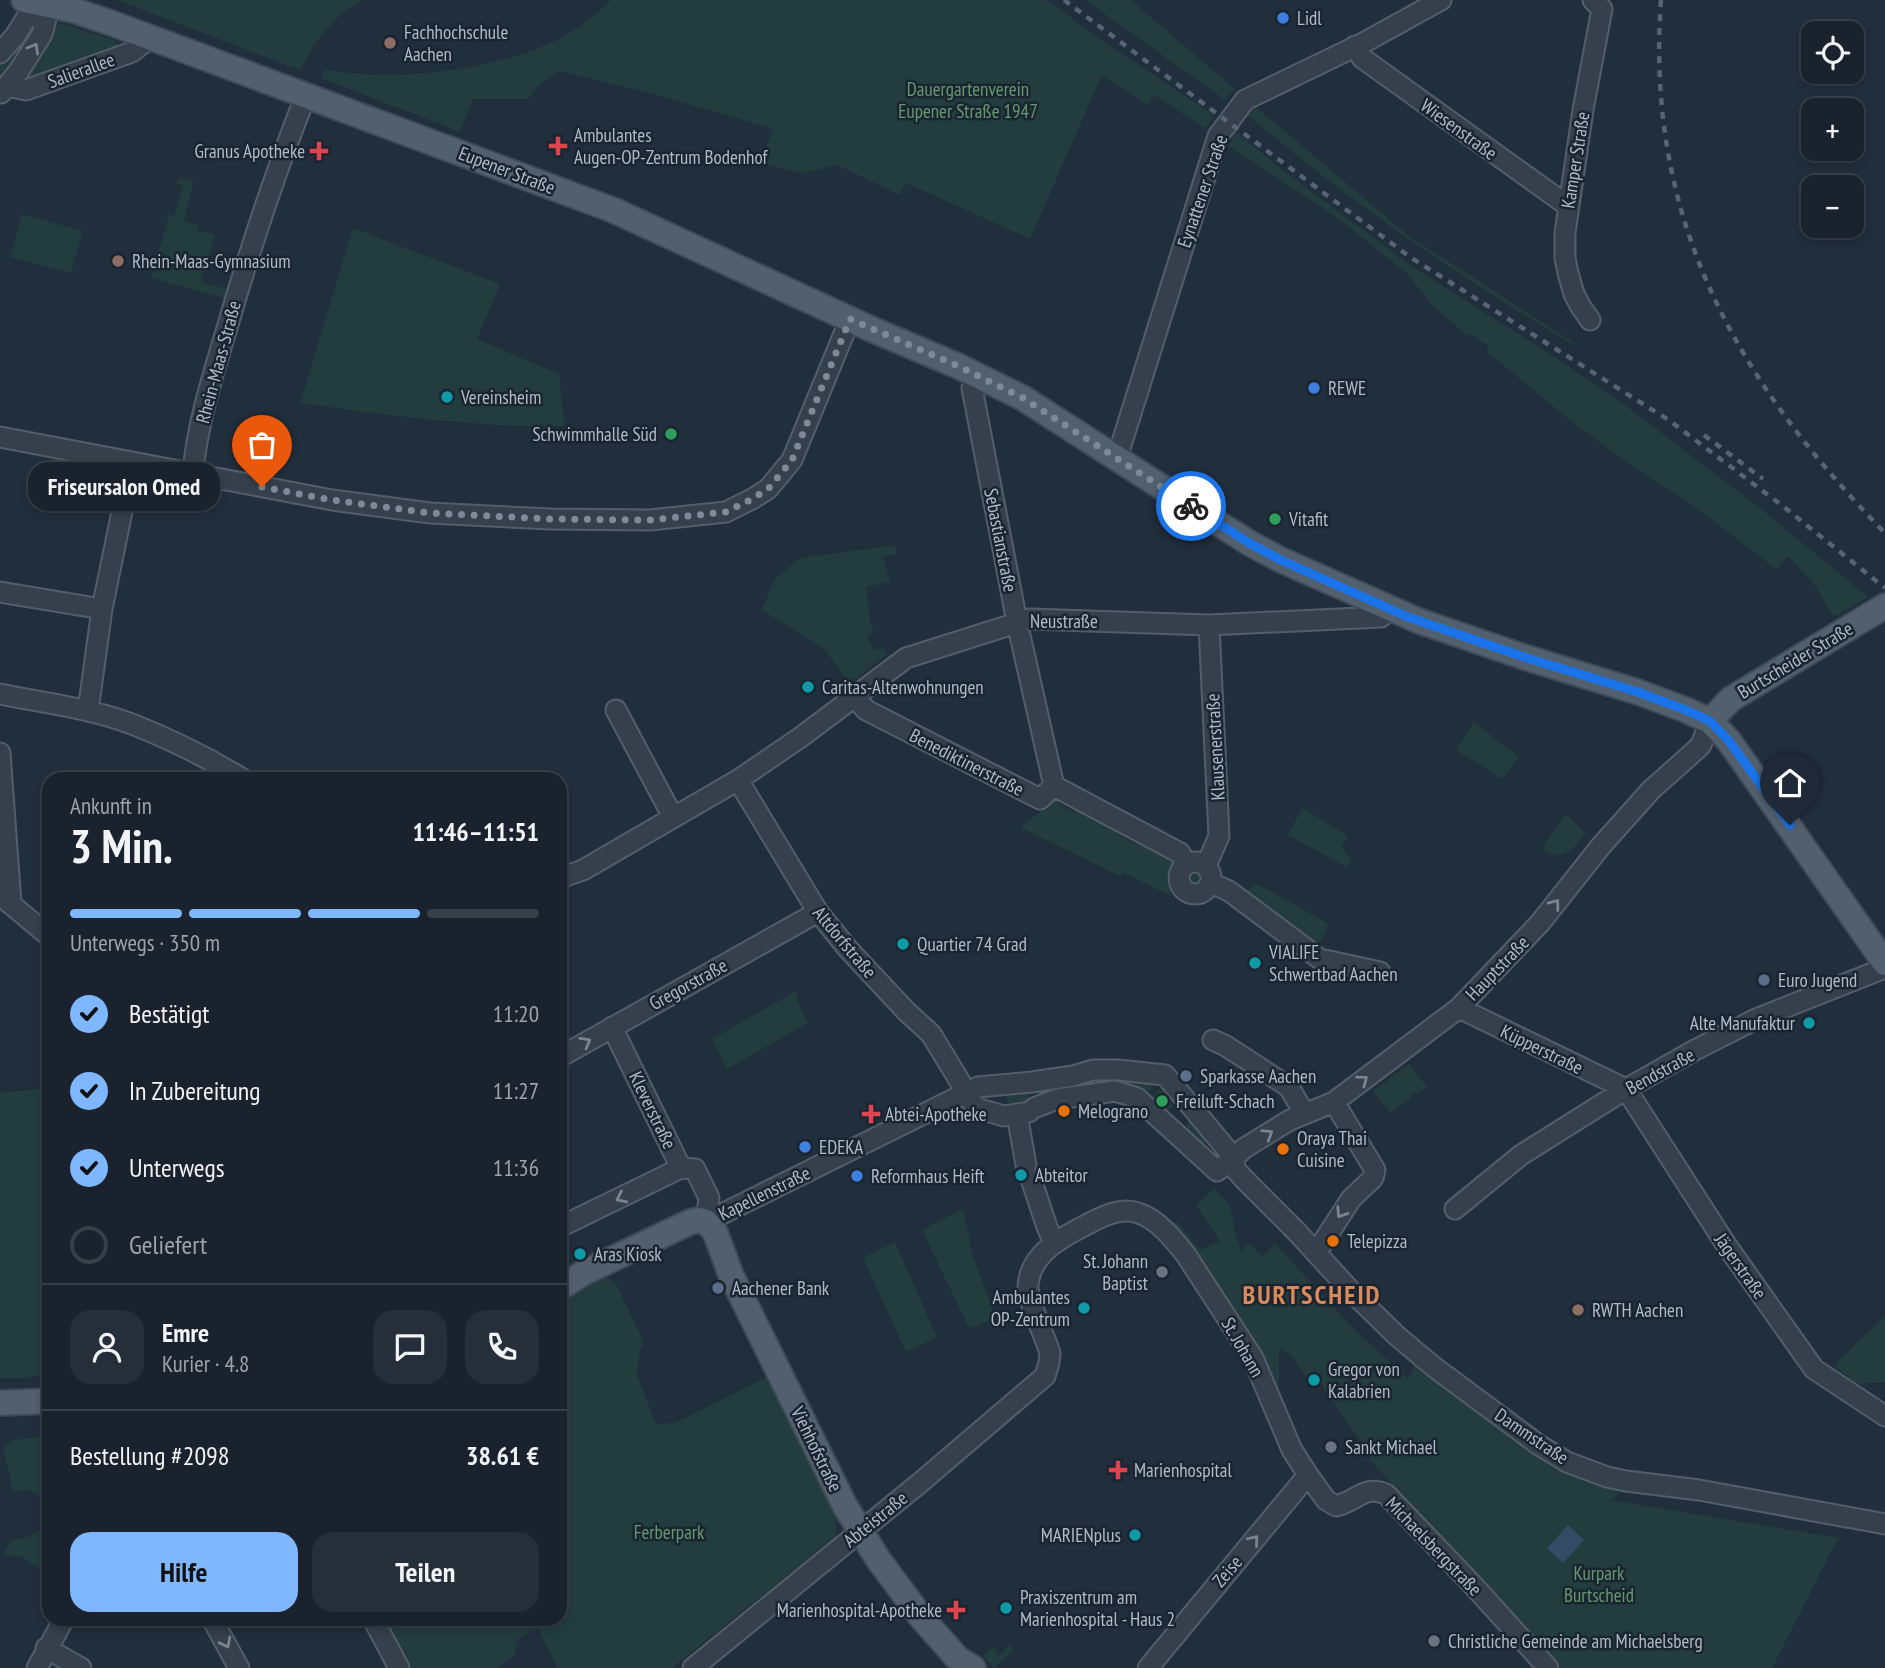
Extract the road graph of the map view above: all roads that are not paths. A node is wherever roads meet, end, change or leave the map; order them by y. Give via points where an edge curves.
1 (24, 0) edge
2 (1441, 0) edge
3 (1593, 0) edge
4 (50, 2) edge
5 (151, 37) junction
6 (1356, 46) junction
7 (0, 53) edge
8 (4, 90) edge
9 (306, 94) junction
10 (1568, 206) junction
11 (850, 319) junction
12 (1590, 320) dead end
13 (977, 376) junction
14 (0, 437) edge
15 (1116, 458) junction
16 (132, 463) junction
17 (193, 473) junction
18 (0, 592) edge
19 (102, 609) junction
20 (1389, 609) junction
21 (1879, 609) edge
22 (1017, 622) junction
23 (1209, 625) junction
24 (0, 694) edge
25 (855, 697) junction
26 (616, 710) dead end
27 (88, 711) junction
28 (1710, 721) junction
29 (0, 752) edge
30 (231, 772) edge
31 (738, 780) junction
32 (1054, 786) junction
33 (673, 817) junction
34 (1186, 864) junction
35 (1208, 874) junction
36 (567, 876) edge
37 (6, 899) edge
38 (818, 912) junction
39 (42, 930) edge
40 (1885, 965) edge
41 (1380, 972) dead end
42 (1459, 1008) junction
43 (612, 1027) junction
44 (1213, 1040) dead end
45 (567, 1053) edge
46 (1032, 1082) junction
47 (1626, 1089) junction
48 (967, 1093) junction
49 (1334, 1102) junction
50 (1026, 1111) junction
51 (1304, 1113) junction
52 (1234, 1158) junction
53 (681, 1168) junction
54 (1455, 1209) dead end
55 (706, 1222) junction
56 (567, 1224) edge
57 (1054, 1243) junction
58 (1316, 1253) junction
59 (567, 1283) edge
60 (42, 1401) edge
61 (0, 1403) edge
62 (1885, 1416) edge
63 (1308, 1475) junction
64 (1885, 1524) edge
65 (860, 1532) junction
66 (60, 1626) edge
67 (216, 1626) edge
68 (377, 1626) edge
69 (46, 1648) junction
70 (963, 1665) edge
71 (37, 1668) edge
72 (81, 1668) edge
73 (239, 1668) edge
74 (399, 1668) edge
75 (693, 1668) edge
76 (1148, 1668) edge
77 (1548, 1668) edge

1 - 4 main road, Eupener Straße
2 - 6 street, Eynattener Straße
3 - 10 street, Kamper Straße via 1602,9
4 - 5 main road, Eupener Straße
4 - 7 street via 25,20
8 -> 4 street, Salierallee via 42,34
5 - 8 street, Salierallee via 132,52 26,90
5 - 9 main road, Eupener Straße
6 - 10 street, Wiesenstraße via 1362,58
6 - 15 street, Eynattener Straße via 1245,100 1218,136
9 - 11 main road, Eupener Straße via 613,210
9 - 17 street, Rhein-Maas-Straße via 243,272 215,369
10 - 12 street, Kamper Straße via 1565,258 1574,294
11 - 13 main road, Eupener Straße
11 - 17 street via 792,460 768,489 726,512 650,520 430,513
13 - 15 main road, Eupener Straße via 1023,398
13 - 22 street, Sebastianstraße via 972,388
14 - 16 street
15 - 20 main road, Eupener Straße via 1251,544
16 - 17 street
16 - 19 street
18 - 19 street
19 - 27 street
20 - 23 street, Neustraße via 1381,617
20 - 28 main road, Eupener Straße via 1638,692
21 - 28 main road, Burtscheider Straße via 1731,699
22 - 23 street, Neustraße
22 - 25 street, Neustraße via 906,658
22 - 32 street, Sebastianstraße
23 - 35 street, Klausenerstraße via 1219,835
24 - 27 street
25 - 31 street, Neustraße
25 - 32 street, Benediktinerstraße via 866,710 1040,799
26 - 33 street
27 - 30 street via 131,723
28 - 40 main road via 1772,799
42 -> 28 street, Hauptstraße via 1540,923 1651,790 1701,745
29 - 37 street
31 - 33 street, Neustraße
31 - 38 street, Altdorfstraße
32 - 34 street, Benediktinerstraße via 1180,853
33 - 36 street, Neustraße
34 - 35 street via 1196,862
34 - 35 street via 1179,877 1184,891 1200,894 1208,887
35 - 41 street via 1320,959
37 - 39 street
38 - 43 street, Gregorstraße
38 - 48 street, Altdorfstraße via 931,1034
40 - 47 street, Bendstraße via 1756,1020
42 - 47 street, Küpperstraße
49 -> 42 street, Hauptstraße
45 -> 43 street, Gregorstraße
43 - 53 street, Kleverstraße
44 - 51 street via 1289,1087
46 - 48 street, Kapellenstraße via 978,1087
46 - 50 street
46 - 52 street, Kapellenstraße via 1093,1070 1165,1075
47 - 54 street, Bendstraße via 1521,1155
47 - 62 street, Jägerstraße via 1727,1246 1814,1369
48 - 50 street via 976,1108 1004,1115
48 - 55 street, Kapellenstraße
49 - 51 street, Hauptstraße
49 -> 58 street via 1375,1170
50 - 52 street via 1057,1099 1115,1091 1138,1098 1217,1171
50 - 57 street via 1028,1172
52 -> 51 street, Hauptstraße
52 - 58 street, Dammstraße via 1244,1179
53 - 55 street, Kleverstraße via 695,1169 709,1198
53 -> 56 street
55 - 59 main road, Kapellenstraße via 690,1222
55 - 65 main road, Viehhofstraße via 715,1232 731,1275
57 - 63 street, St. Johann via 1124,1210 1149,1218 1163,1229 1186,1255 1253,1358 1292,1450
57 - 65 street, Abteistraße via 1031,1271 1028,1289 1049,1349 1045,1376
58 - 64 street, Dammstraße via 1426,1360 1567,1462 1626,1481
60 - 61 main road
76 -> 63 street, Zeise
63 - 77 street, Michaelsbergstraße via 1336,1506 1367,1492 1386,1494
65 - 70 main road, Viehhofstraße via 921,1617
65 - 75 street, Abteistraße
66 - 69 street
67 -> 73 street
68 - 74 street
69 - 71 street
69 - 72 street

